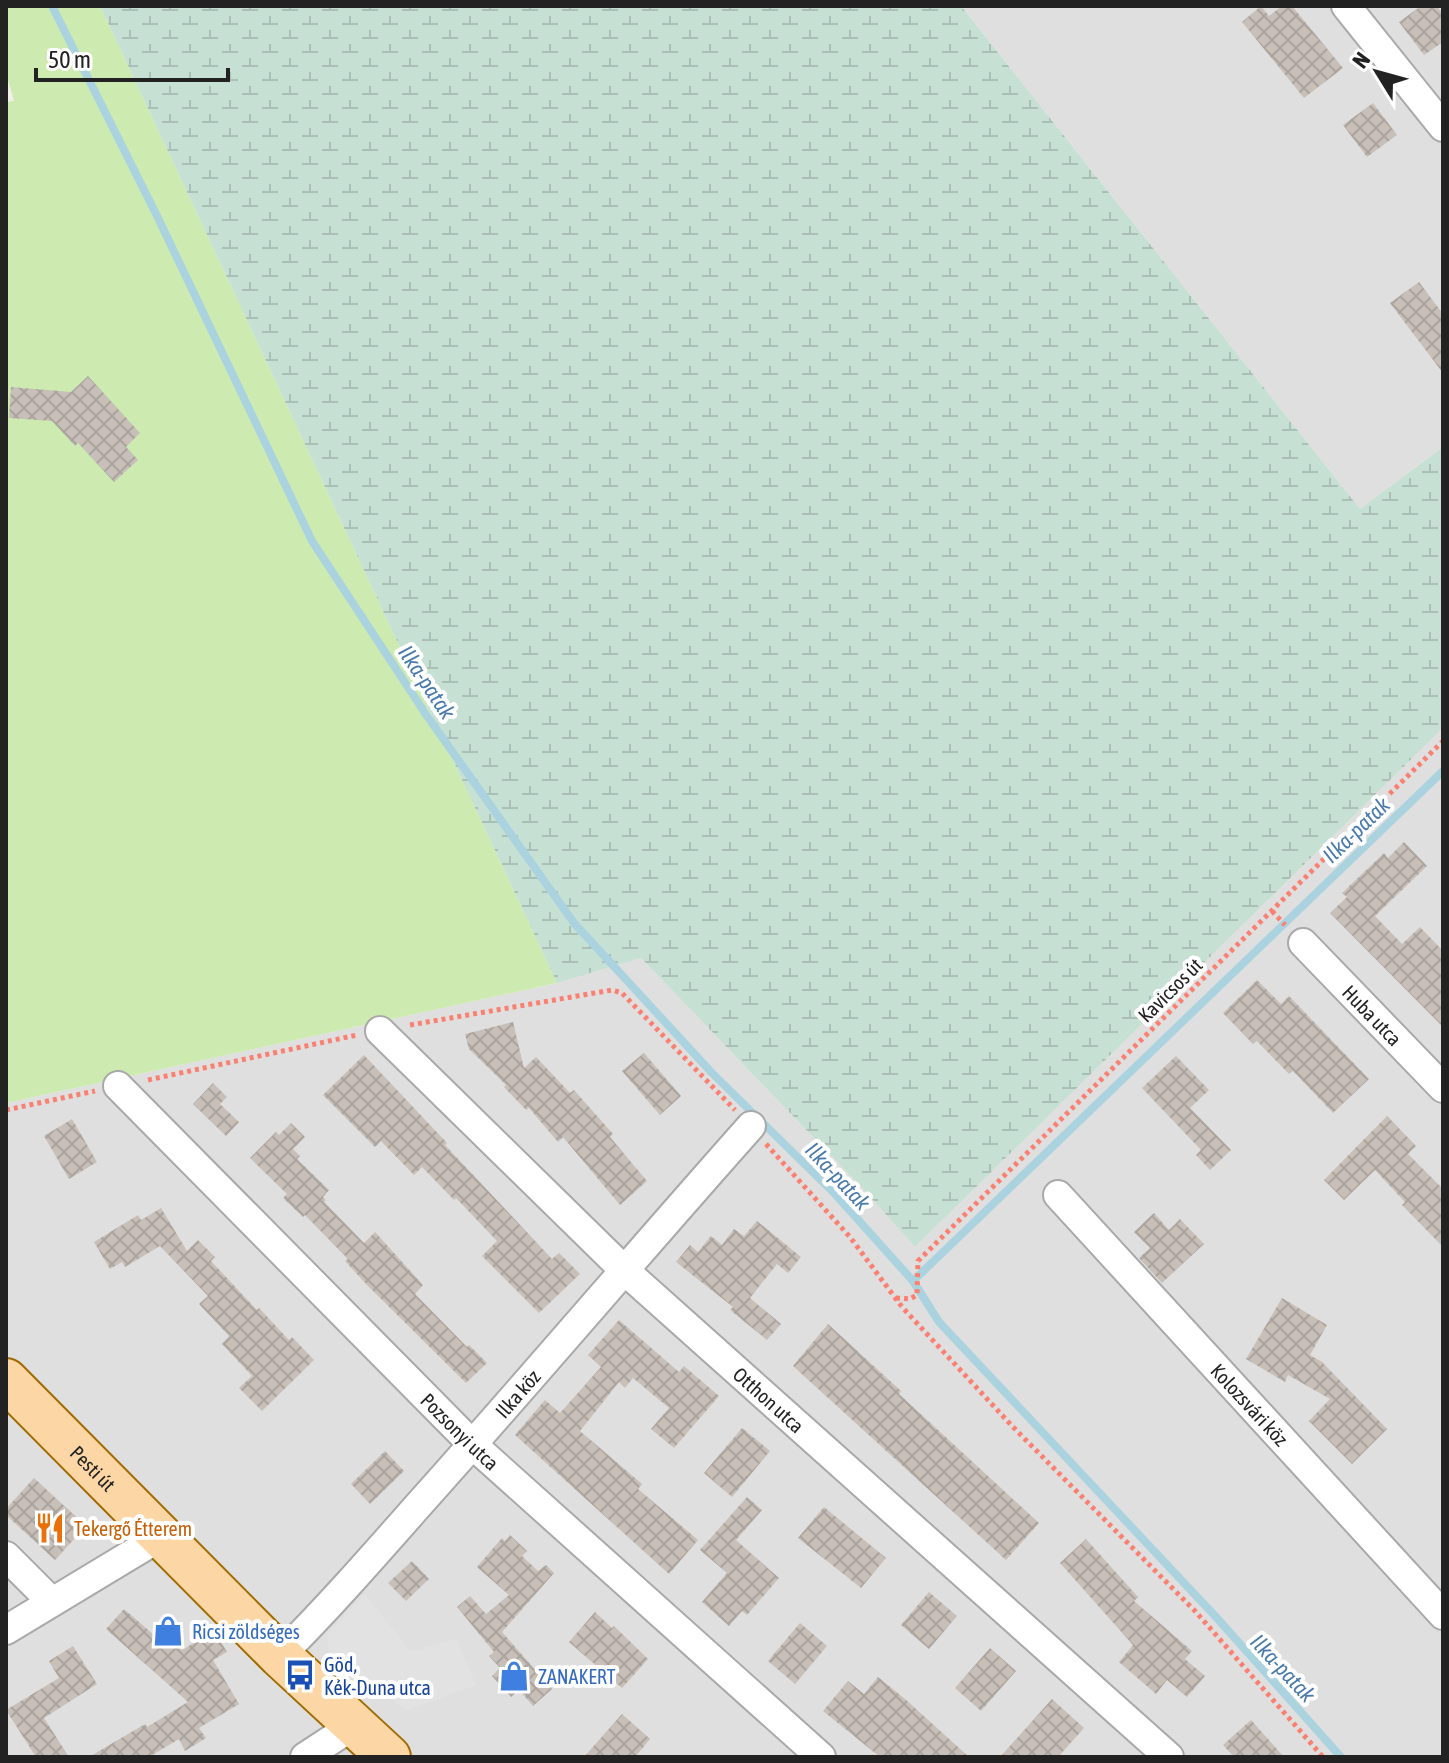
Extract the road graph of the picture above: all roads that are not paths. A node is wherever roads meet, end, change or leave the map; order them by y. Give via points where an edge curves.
1 (1346, 6) edge
2 (1443, 127) edge
3 (1303, 943) dead end
4 (380, 1031) road end
5 (118, 1086) road end
6 (1443, 1088) edge
7 (751, 1126) road end
8 (1058, 1195) dead end
9 (623, 1269) junction
10 (6, 1380) edge
11 (473, 1445) junction
12 (160, 1537) junction
13 (6, 1556) edge
14 (52, 1602) junction
15 (1443, 1615) edge
16 (6, 1630) edge
17 (280, 1656) junction
18 (354, 1725) junction
19 (305, 1757) edge
20 (389, 1757) edge
21 (821, 1757) edge
22 (1169, 1757) edge

1 - 2 street
3 - 6 street, Huba utca
4 - 9 street, Otthon utca
5 - 11 street, Pozsonyi utca
7 - 9 street, Ilka köz
8 - 15 street, Kolozsvári köz
9 - 11 street, Ilka köz
9 - 22 street, Otthon utca
10 - 12 main road, Pesti út
11 - 17 street, Ilka köz
11 - 21 street, Pozsonyi utca
12 - 14 street
12 - 17 main road, Pesti út
13 - 14 street
14 - 16 street
17 - 18 main road, Pesti út
18 - 19 street
18 - 20 main road, Pesti út

